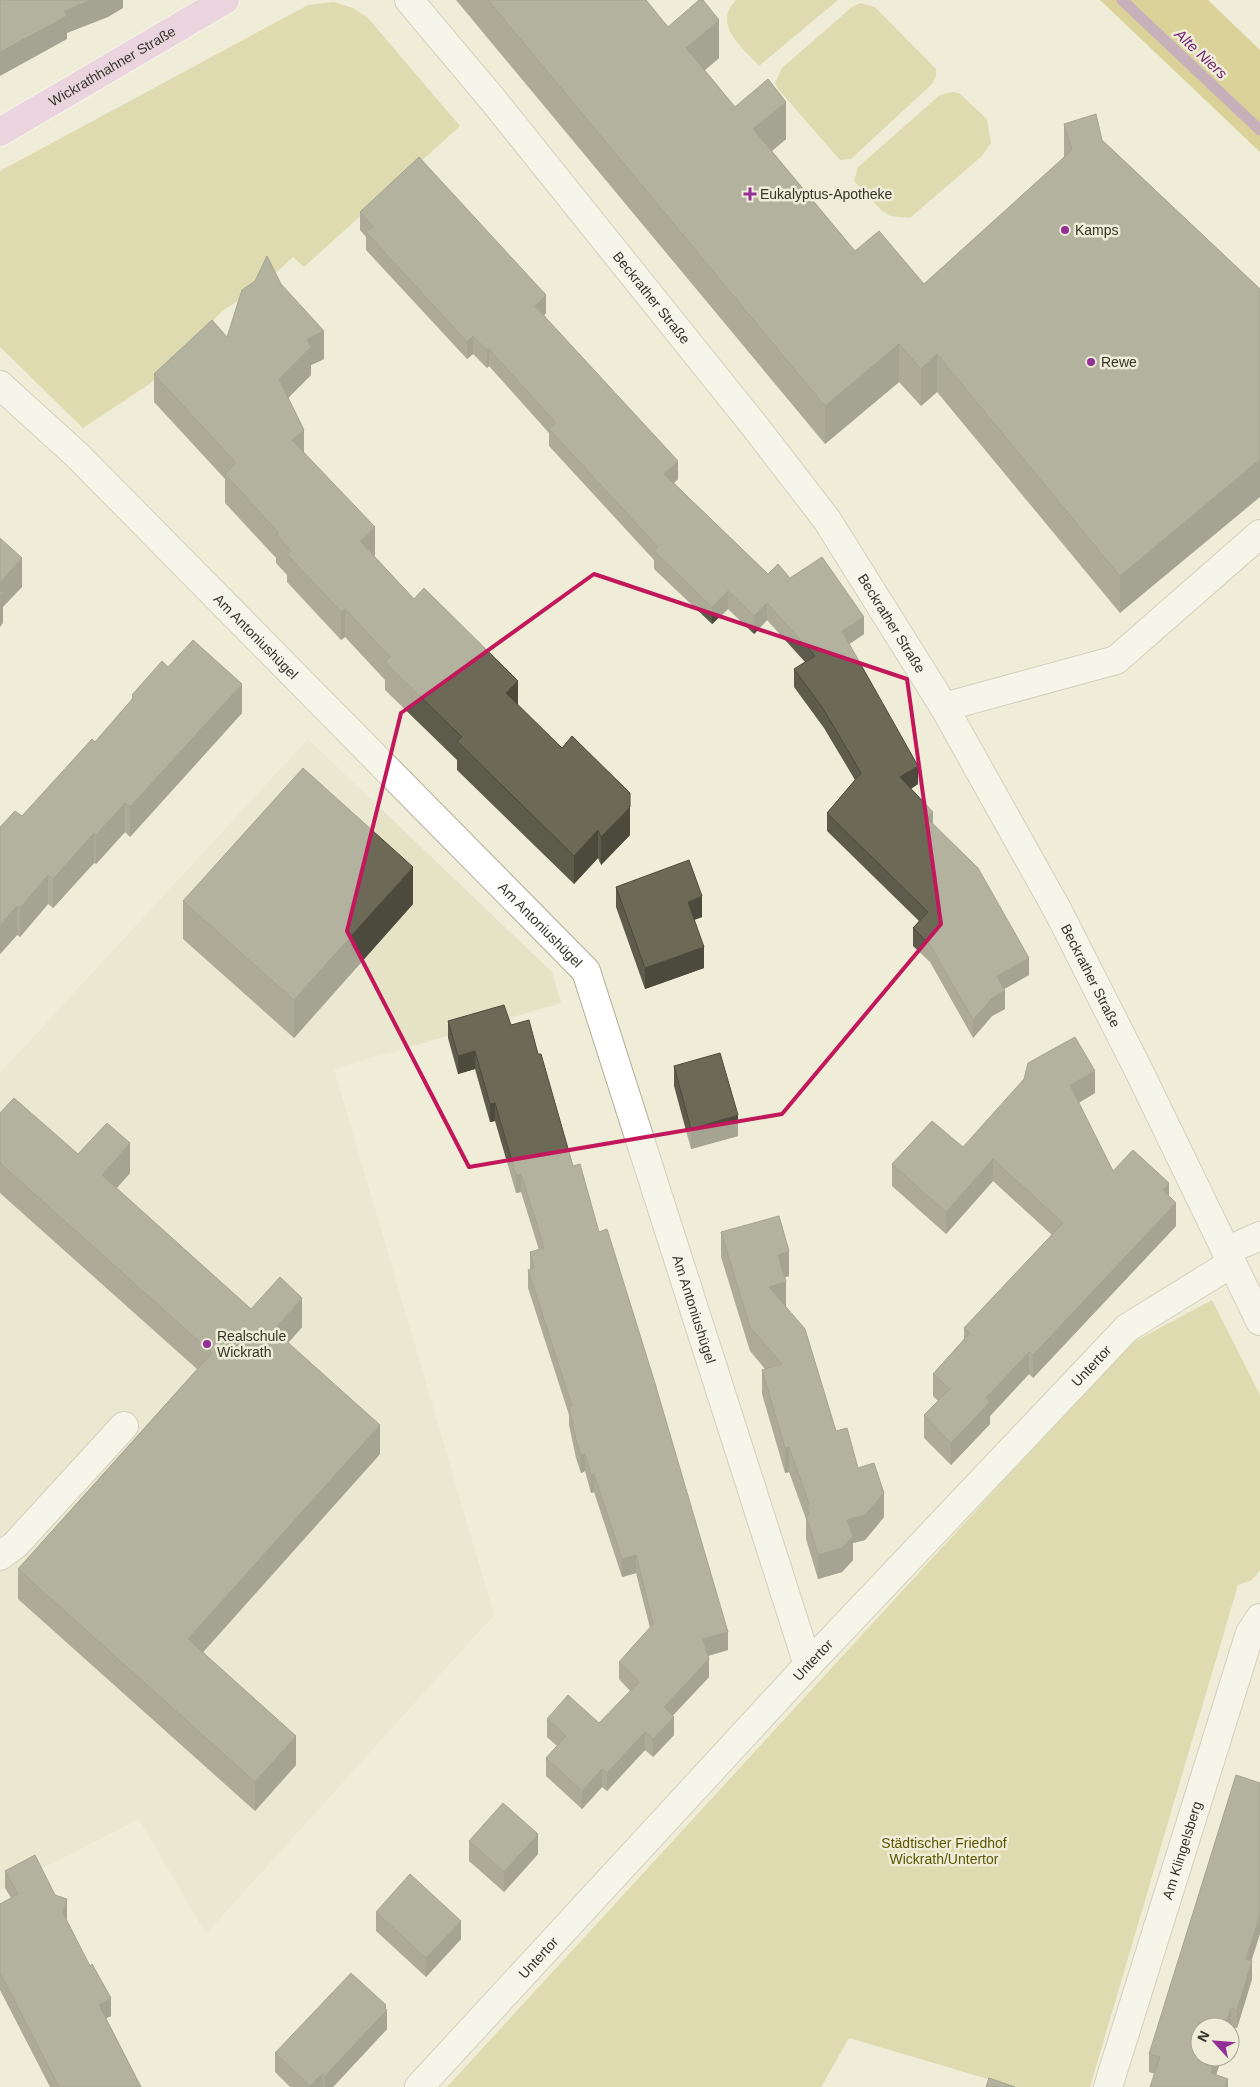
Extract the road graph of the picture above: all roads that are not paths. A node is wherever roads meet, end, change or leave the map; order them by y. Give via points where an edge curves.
1 (409, 0) edge
2 (221, 2) edge
3 (0, 132) edge
4 (0, 385) edge
5 (1260, 534) edge
6 (944, 707) junction
7 (1260, 1236) edge
8 (1229, 1257) junction
9 (1260, 1321) edge
10 (124, 1426) dead end
11 (0, 1556) edge
12 (1260, 1618) edge
13 (808, 1665) junction
14 (419, 2087) edge
15 (1108, 2087) edge

1 - 6 street, Beckrather Straße via 493,100 827,520
2 - 3 main road, Wickrathhahner Straße
4 - 13 street, Am Antoniushügel via 77,455 586,971
5 - 6 street via 1116,660
6 - 8 street, Beckrather Straße via 1075,944
7 - 8 street, Untertor
8 - 9 street, Beckrather Straße
8 - 13 street, Untertor via 1128,1328
10 - 11 street via 15,1545
12 - 15 street, Am Klingelsberg via 1250,1633
13 - 14 street, Untertor

